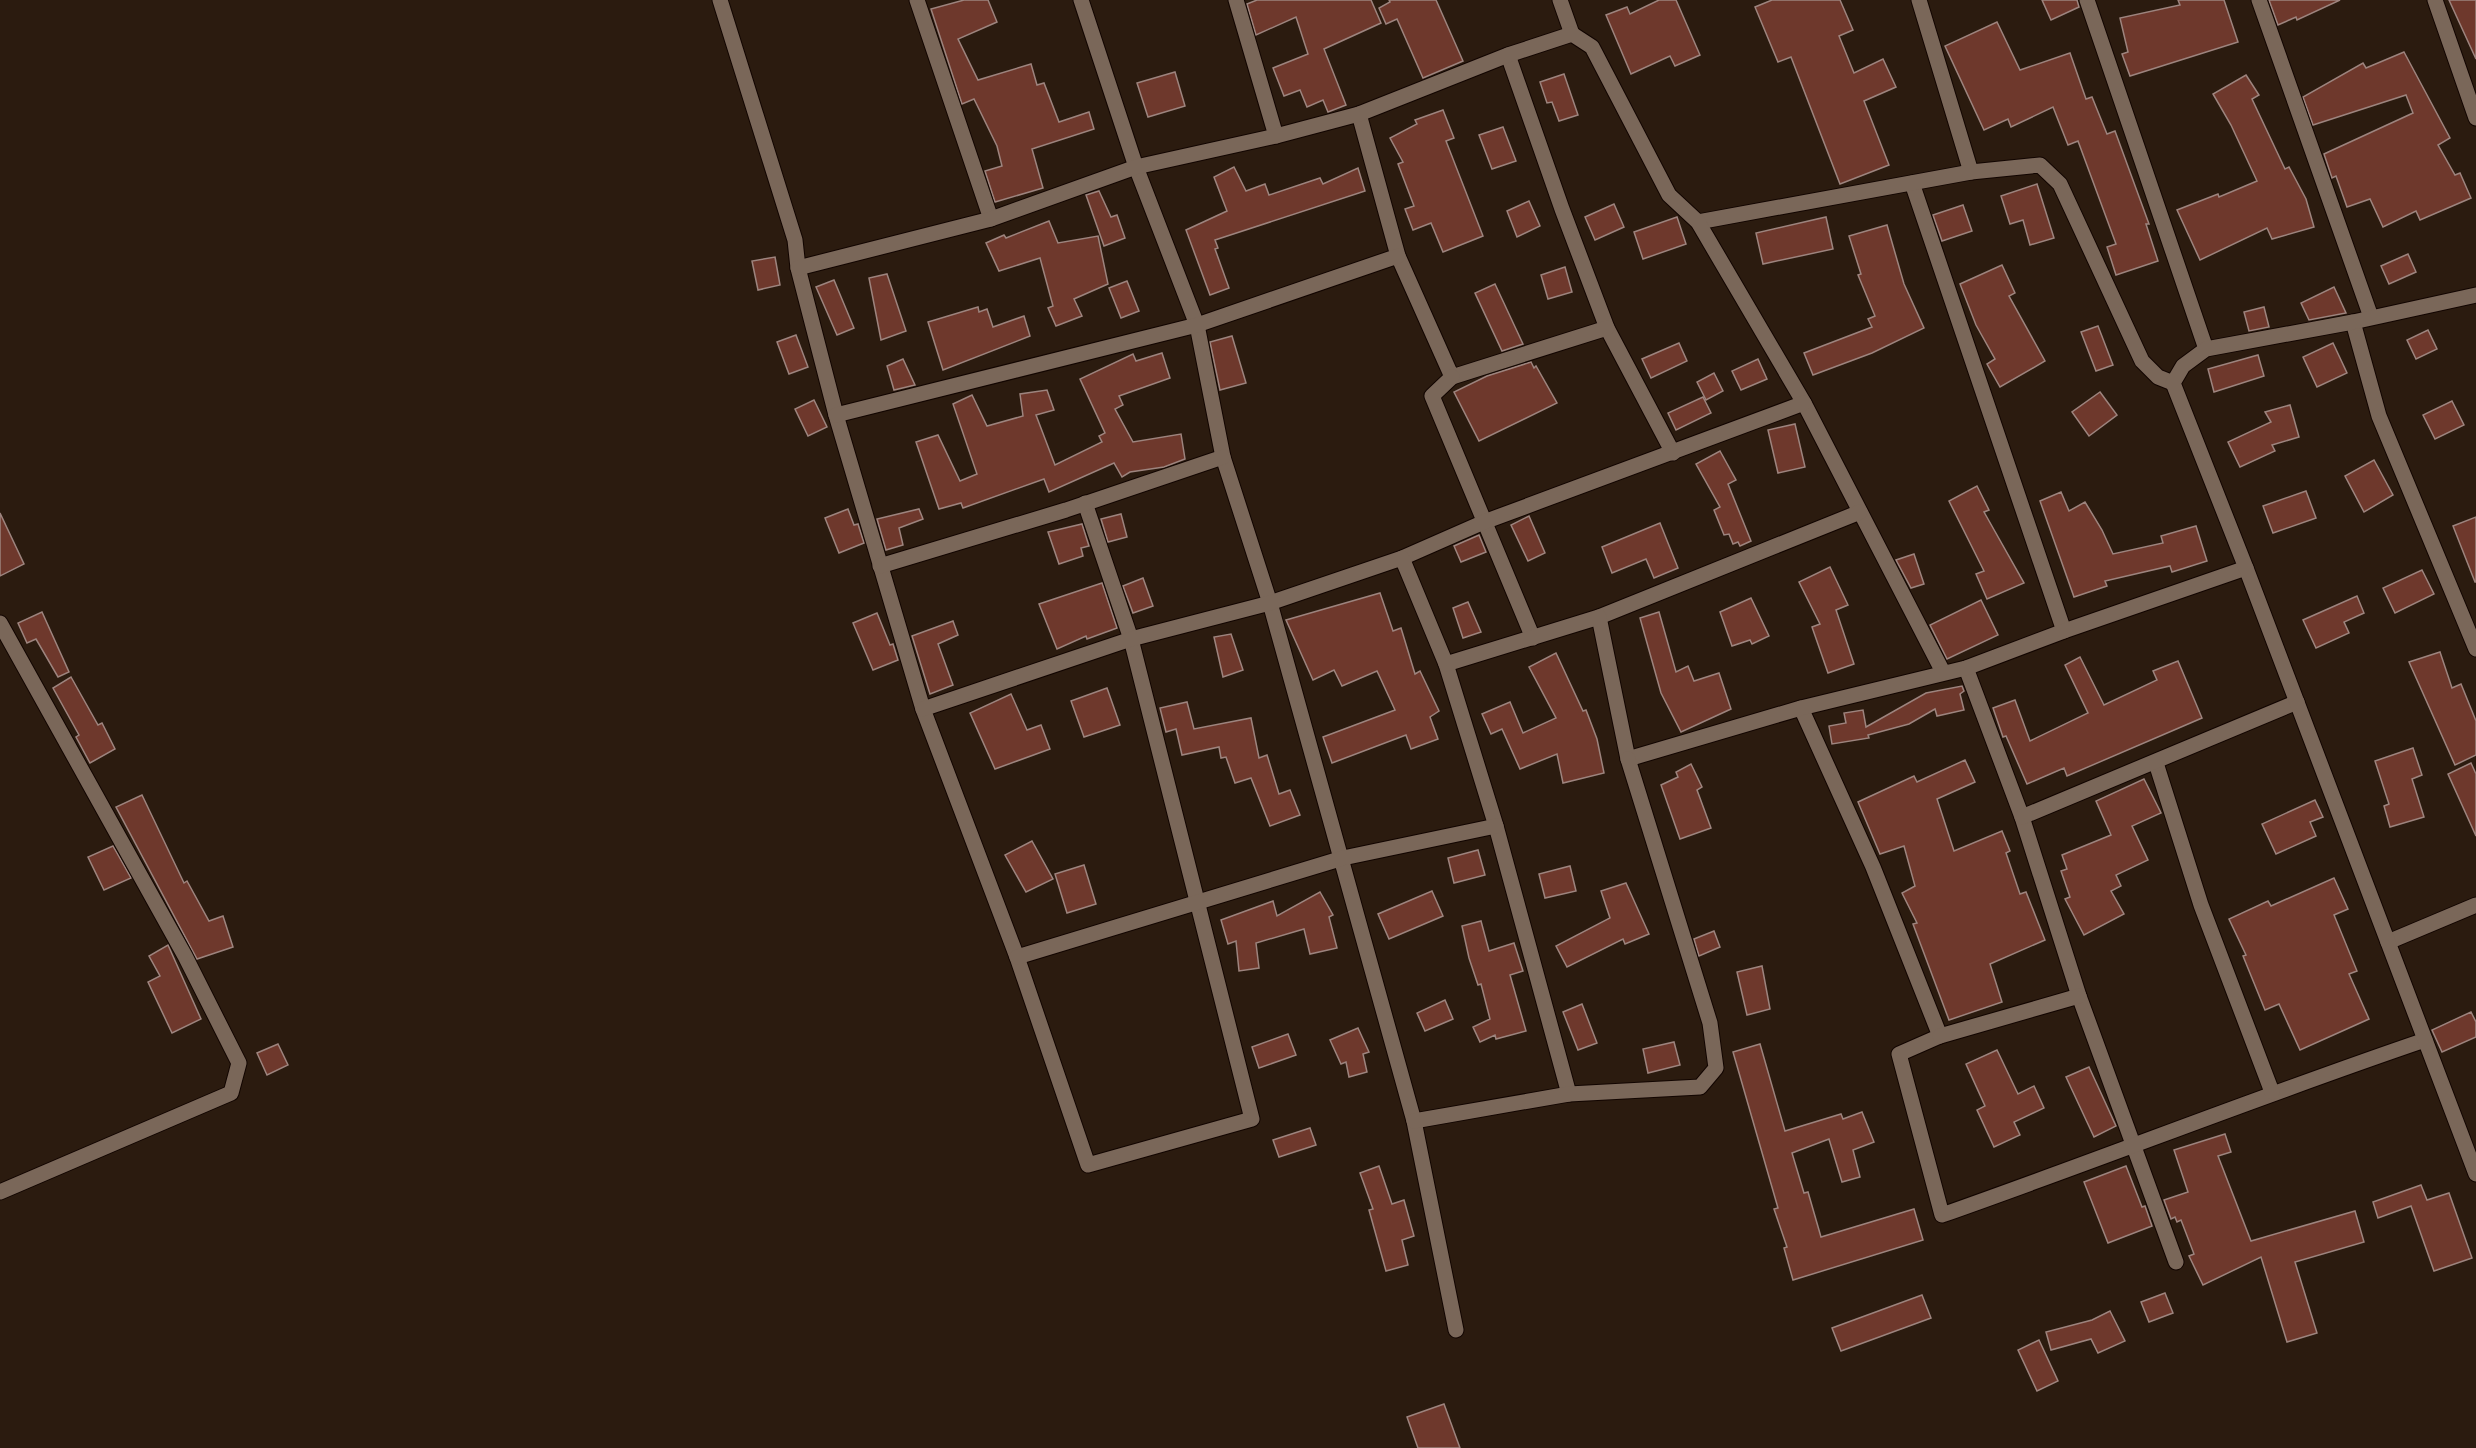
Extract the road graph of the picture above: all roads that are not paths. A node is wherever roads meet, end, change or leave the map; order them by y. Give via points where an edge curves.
1 (720, 0) edge
2 (917, 0) edge
3 (1081, 0) edge
4 (1236, 0) edge
5 (1560, 0) edge
6 (1919, 0) edge
7 (2087, 0) edge
8 (2259, 0) edge
9 (2435, 0) edge
10 (1572, 34) junction
11 (1508, 55) junction
12 (1359, 114) junction
13 (2476, 118) edge
14 (1276, 136) junction
15 (1136, 167) junction
16 (1971, 172) junction
17 (1912, 183) junction
18 (991, 219) junction
19 (1698, 222) junction
20 (1398, 256) junction
21 (798, 268) junction
22 (2476, 295) edge
23 (2371, 317) junction
24 (2353, 322) junction
25 (1197, 325) junction
26 (1607, 328) junction
27 (2206, 349) junction
28 (1452, 377) junction
29 (2173, 383) junction
30 (1804, 403) junction
31 (836, 415) junction
32 (1673, 453) junction
33 (1223, 457) junction
34 (1085, 503) junction
35 (1860, 512) junction
36 (1484, 522) junction
37 (1402, 558) junction
38 (880, 566) junction
39 (2246, 568) junction
40 (1270, 603) junction
41 (1599, 617) junction
42 (0, 623) edge
43 (2064, 631) junction
44 (1533, 638) junction
45 (1131, 639) junction
46 (2476, 649) edge
47 (1446, 664) junction
48 (1966, 668) junction
49 (1943, 672) junction
50 (2297, 702) junction
51 (1801, 708) junction
52 (922, 709) junction
53 (1628, 759) junction
54 (2156, 763) junction
55 (2022, 817) junction
56 (1496, 826) junction
57 (1343, 858) junction
58 (1197, 903) junction
59 (2476, 905) edge
60 (2388, 942) junction
61 (1017, 957) junction
62 (2079, 996) junction
63 (1940, 1036) junction
64 (2425, 1040) junction
65 (2272, 1092) junction
66 (1569, 1094) junction
67 (1414, 1121) junction
68 (2135, 1147) junction
69 (2476, 1174) edge
70 (0, 1192) edge
71 (2175, 1262) dead end
72 (1456, 1330) dead end

1 - 21 street via 795,240
2 - 18 street
3 - 15 street
4 - 14 street
5 - 10 street
6 - 16 street
7 - 27 street
8 - 23 street
9 - 13 street
10 - 11 street
10 - 19 street via 1592,47 1669,195
11 - 12 street
11 - 26 street
12 - 14 street
12 - 20 street
14 - 15 street
15 - 18 street
15 - 25 street
16 - 17 street
16 - 29 street via 2040,165 2060,184 2142,361 2158,377
17 - 19 street
17 - 43 street
18 - 21 street
19 - 30 street
20 - 25 street
20 - 28 street
21 - 31 street
22 - 23 street
23 - 24 street
24 - 27 street
24 - 46 street via 2379,416
25 - 31 street
25 - 33 street
26 - 28 street
26 - 32 street
27 - 29 street via 2182,366
28 - 36 street via 1432,396
29 - 39 street
30 - 32 street
30 - 35 street
31 - 38 street
32 - 36 street
33 - 34 street
33 - 40 street
34 - 38 street
34 - 45 street
35 - 41 street
35 - 49 street
36 - 37 street
36 - 44 street
37 - 40 street
37 - 47 street
38 - 52 street
39 - 43 street
39 - 50 street
40 - 45 street
40 - 57 street
41 - 44 street
41 - 53 street
42 - 70 street via 185,956 239,1063 231,1093
43 - 48 street
44 - 47 street
45 - 52 street
45 - 58 street
47 - 56 street
48 - 49 street
48 - 55 street
49 - 51 street
50 - 54 street
50 - 60 street
51 - 53 street
51 - 63 street via 1873,867
52 - 61 street
53 - 66 street via 1710,1023 1716,1068 1700,1087
54 - 55 street
54 - 65 street via 2200,905
55 - 62 street
56 - 57 street
56 - 66 street
57 - 58 street
57 - 67 street
58 - 61 street
58 - 61 street via 1252,1119 1088,1165
59 - 60 street
60 - 64 street
62 - 63 street
62 - 68 street
63 - 68 street via 1899,1054 1942,1215
64 - 65 street
64 - 69 street
65 - 68 street
66 - 67 street
67 - 72 street
68 - 71 street

